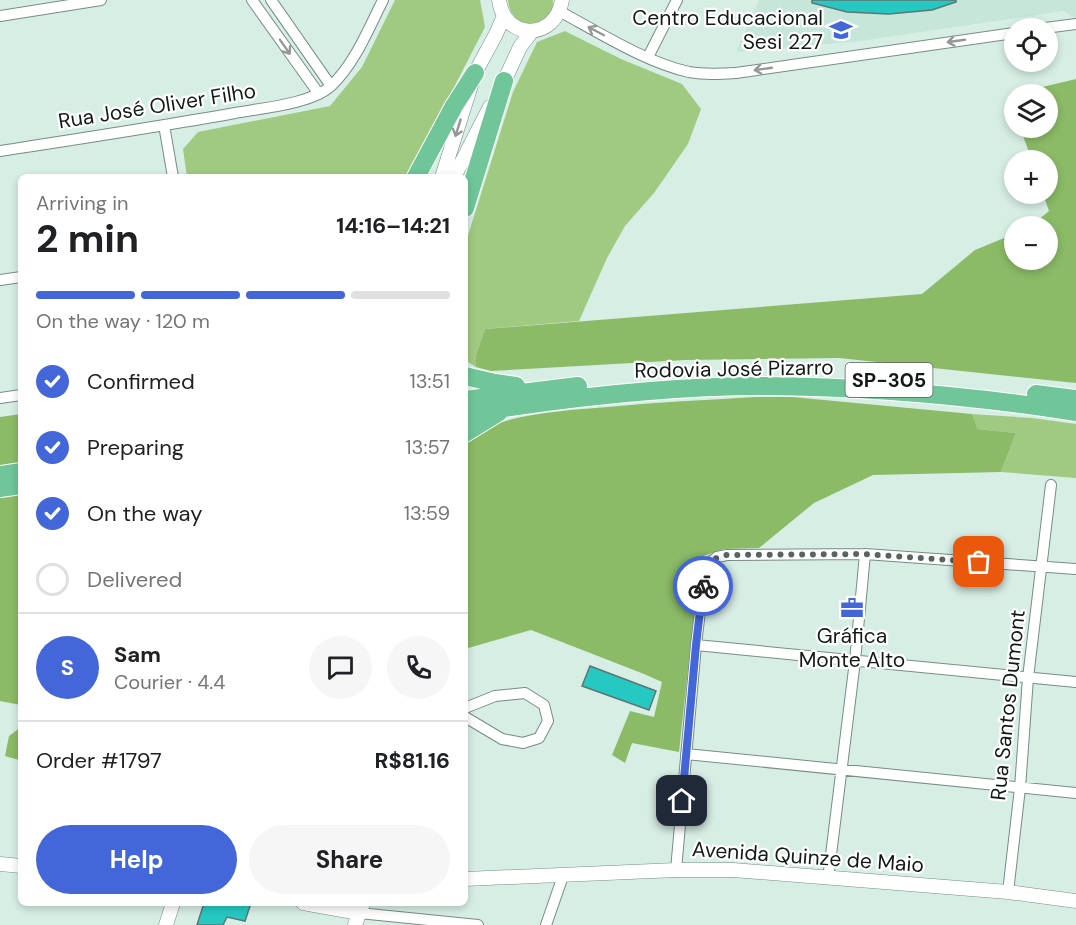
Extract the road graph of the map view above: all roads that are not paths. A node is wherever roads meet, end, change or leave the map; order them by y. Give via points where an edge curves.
1 (101, 0) edge
2 (252, 0) edge
3 (270, 0) edge
4 (383, 0) edge
5 (499, 0) edge
6 (677, 0) edge
7 (561, 6) edge
8 (0, 16) edge
9 (504, 16) junction
10 (1076, 24) edge
11 (1058, 26) edge
12 (532, 31) junction
13 (1004, 34) edge
14 (648, 57) junction
15 (475, 73) junction
16 (504, 81) junction
17 (331, 86) junction
18 (319, 94) junction
19 (164, 125) junction
20 (0, 151) edge
21 (172, 174) edge
22 (418, 174) edge
23 (443, 174) edge
24 (456, 174) edge
25 (468, 198) edge
26 (18, 277) edge
27 (0, 280) edge
28 (468, 377) edge
29 (544, 389) junction
30 (18, 395) edge
31 (0, 398) edge
32 (1076, 399) edge
33 (468, 400) edge
34 (506, 407) junction
35 (1076, 412) edge
36 (468, 413) edge
37 (468, 431) edge
38 (18, 472) edge
39 (0, 475) edge
40 (18, 485) edge
41 (1051, 485) dead end
42 (0, 488) edge
43 (865, 554) junction
44 (1042, 566) junction
45 (1076, 569) edge
46 (696, 645) junction
47 (855, 661) junction
48 (1028, 678) junction
49 (1076, 682) edge
50 (468, 707) edge
51 (468, 719) edge
52 (686, 754) junction
53 (841, 769) junction
54 (1020, 788) junction
55 (1076, 793) edge
56 (0, 864) edge
57 (18, 866) edge
58 (676, 870) junction
59 (563, 876) junction
60 (468, 879) edge
61 (828, 879) junction
62 (1008, 892) junction
63 (1076, 902) edge
64 (172, 906) edge
65 (319, 906) edge
66 (341, 906) edge
67 (356, 913) edge
68 (166, 925) edge
69 (478, 925) edge
70 (546, 925) edge

1 - 8 street
2 -> 18 street
3 - 17 street
4 - 17 street, Rua José Oliver Filho via 352,59
5 - 9 street
6 - 14 street
7 - 12 street via 550,24
14 -> 7 street
9 - 12 street via 516,27
9 - 15 street
10 - 11 street
12 - 16 street
13 -> 14 street via 728,73 691,72
15 - 22 main road
15 -> 23 street
16 - 24 street
16 - 25 main road
17 - 18 street, Rua José Oliver Filho
18 - 19 street, Rua José Oliver Filho
19 - 20 street, Rua José Oliver Filho
19 - 21 street
26 - 27 street
28 - 29 main road
29 - 32 main road, Rodovia José Pizarro / SP-305 via 701,377 804,375 990,388
29 - 33 main road, Rodovia José Pizarro / SP-305
30 - 31 street
34 - 35 main road, Rodovia José Pizarro / SP-305 via 643,392 763,386 889,391
34 - 36 main road, Rodovia José Pizarro / SP-305
34 - 37 main road
38 - 39 main road
40 - 42 main road
41 - 44 street, Rua Santos Dumont
43 - 44 street
43 - 46 street via 717,557 709,563 704,578
43 - 47 street
44 - 45 street
44 - 48 street, Rua Santos Dumont
46 - 47 street
46 - 52 street
47 - 48 street
47 - 53 street
48 - 49 street
48 - 54 street, Rua Santos Dumont
50 - 51 street via 495,696 525,693 544,705 548,722 538,738 524,743 502,739
52 - 53 street
52 - 58 street
53 - 54 street
53 - 61 street
54 - 55 street
54 - 62 street, Rua Santos Dumont
56 - 57 street
58 - 59 street, Avenida Quinze de Maio
58 - 61 street, Avenida Quinze de Maio via 733,870
59 - 60 street, Avenida Quinze de Maio
59 - 70 street
61 - 62 street, Avenida Quinze de Maio
62 - 63 street, Avenida Quinze de Maio
64 - 68 street
65 - 67 street
66 - 67 street
67 - 69 street

